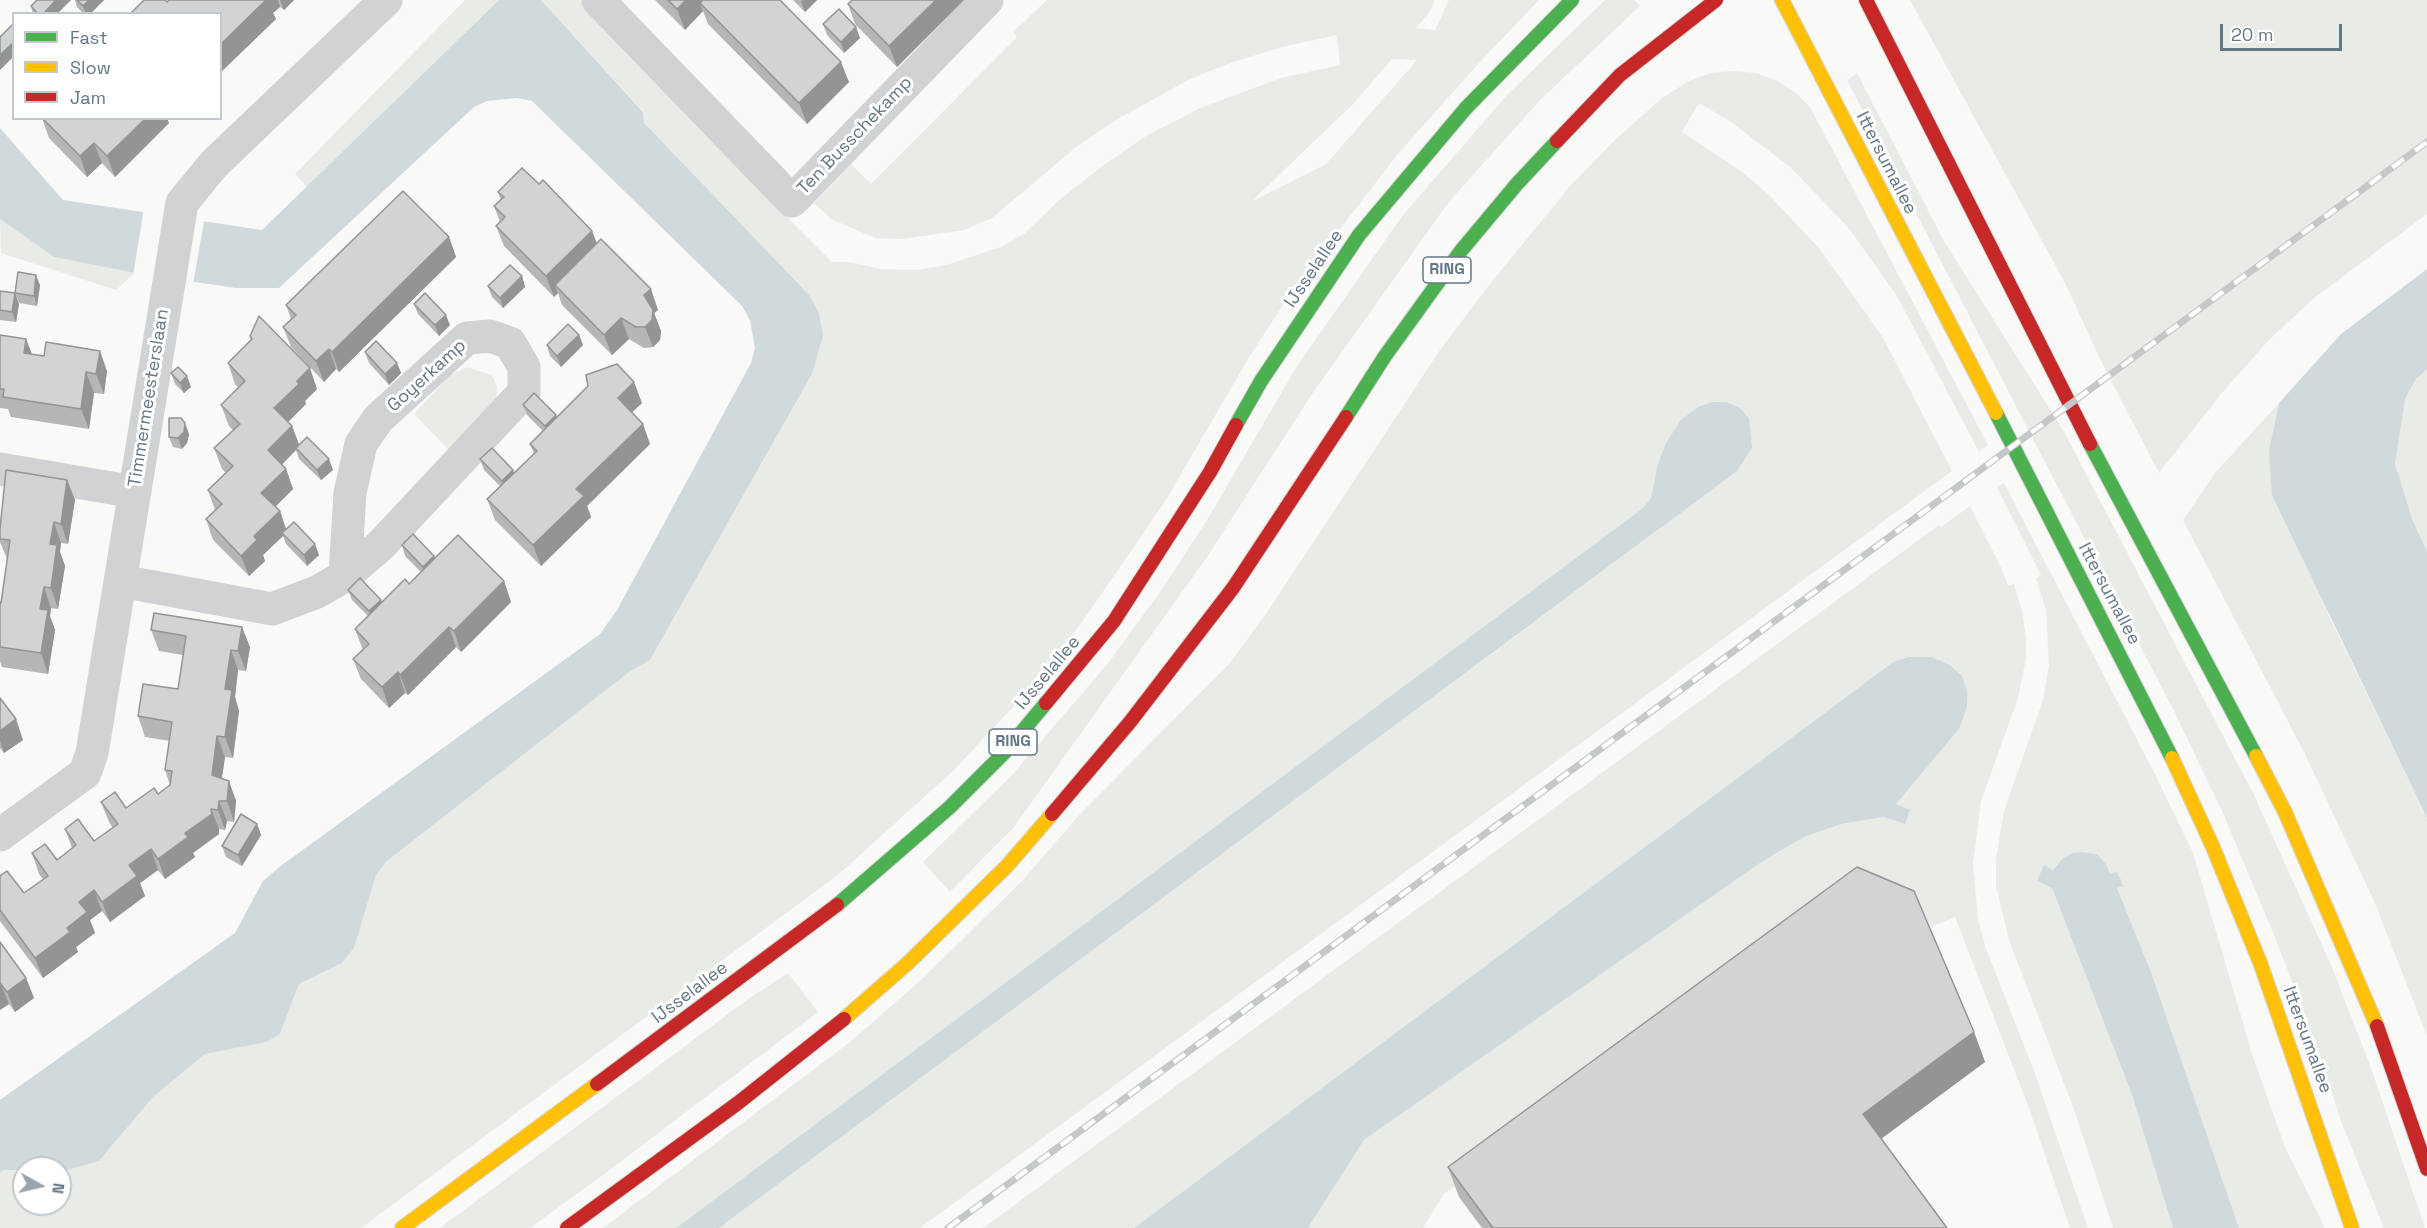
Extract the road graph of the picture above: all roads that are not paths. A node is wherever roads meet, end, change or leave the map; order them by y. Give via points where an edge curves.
1 (386, 0) edge
2 (598, 0) edge
3 (987, 0) edge
4 (1572, 0) edge
5 (1716, 0) edge
6 (1782, 0) edge
7 (1866, 0) edge
8 (0, 469) edge
9 (135, 492) junction
10 (345, 576) junction
11 (121, 580) junction
12 (0, 835) edge
13 (2427, 1168) edge
14 (402, 1228) edge
15 (567, 1228) edge
16 (2352, 1228) edge

1 - 9 street, Timmermeesterslaan via 214,164 182,203
2 - 3 street, Ten Busschekamp via 792,201
4 - 14 main road, IJsselallee / RING via 1466,108 1359,235 1261,381 1210,472 1114,621 1005,752 950,807 828,912
5 - 15 main road, RING via 1620,75 1516,185 1460,252 1385,356 1233,588 1130,722 1007,866 837,1026
6 - 16 main road, Ittersumallee via 2153,718 2212,845 2261,965
7 - 13 main road via 2086,436 2285,812 2373,1015
8 - 9 street
9 - 11 street, Timmermeesterslaan
10 - 10 street, Goyerkamp via 381,545 524,392 524,367 510,343 490,336 466,338 378,419 361,444 350,493
10 - 11 street, Goyerkamp via 317,592 272,609
11 - 12 street, Timmermeesterslaan via 92,753 85,772

